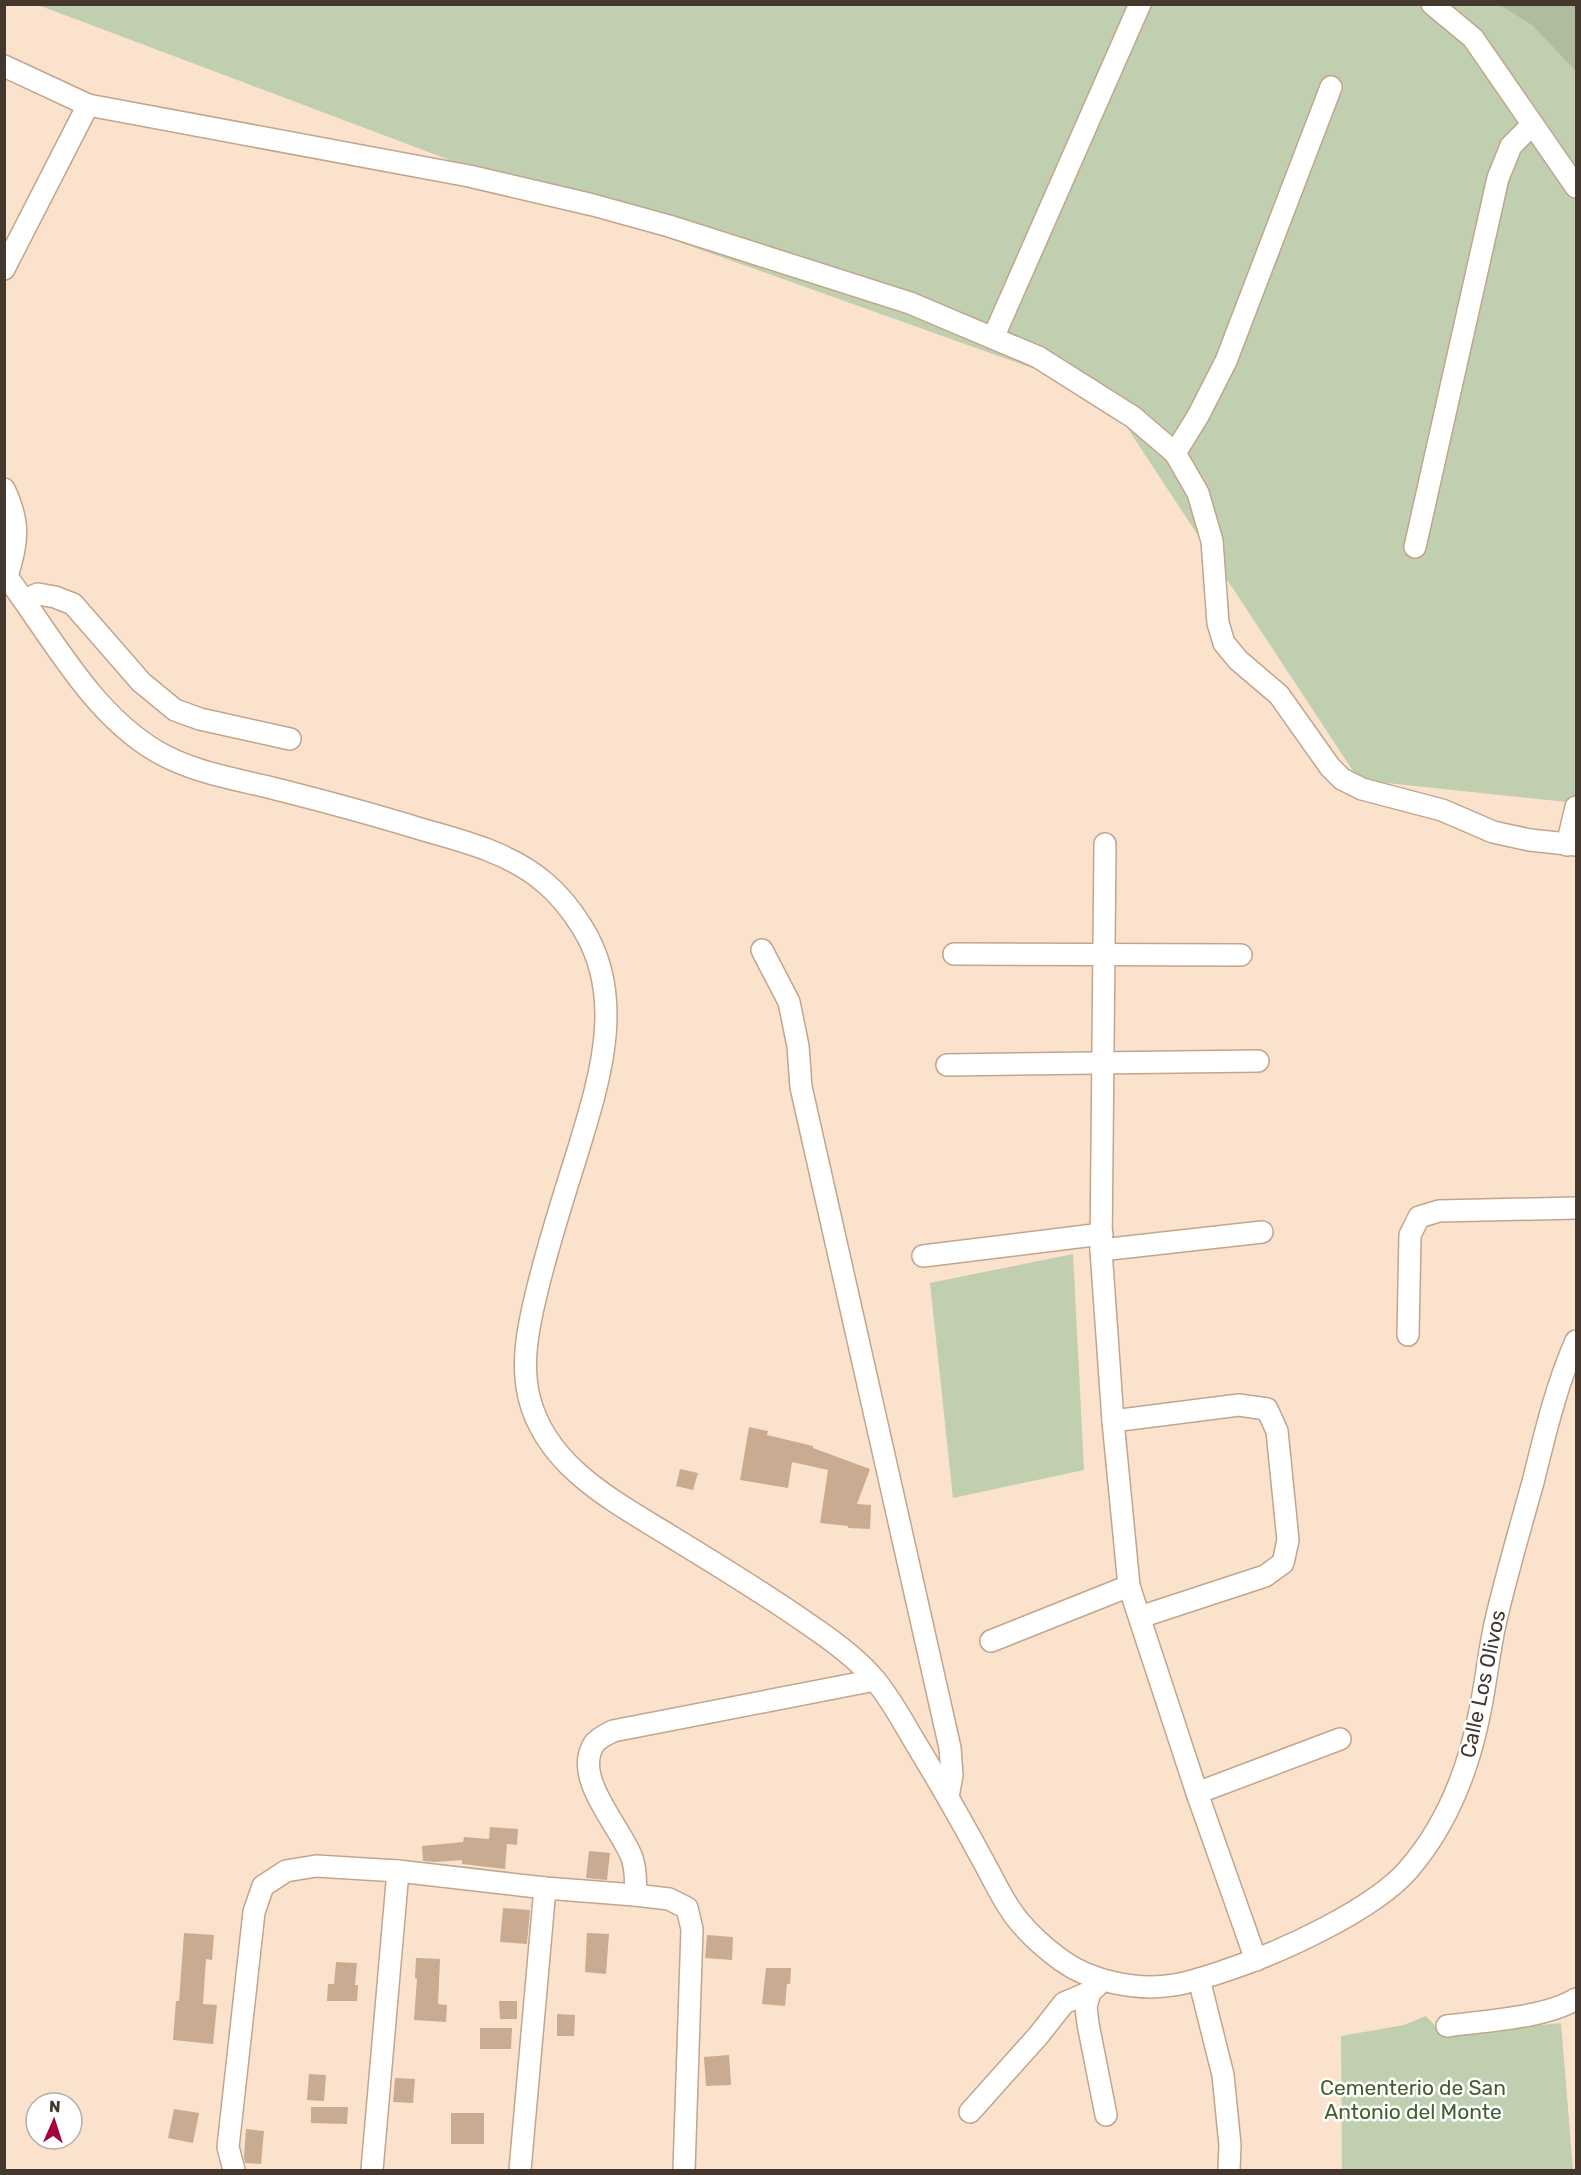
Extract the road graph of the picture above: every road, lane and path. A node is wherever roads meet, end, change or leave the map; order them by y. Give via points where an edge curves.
1 (1140, 4) edge
2 (1432, 4) edge
3 (4, 66) edge
4 (1331, 87) dead end
5 (88, 105) junction
6 (1532, 125) junction
7 (1576, 188) edge
8 (4, 268) edge
9 (993, 338) junction
10 (1175, 453) junction
11 (4, 489) edge
12 (1415, 547) dead end
13 (6, 574) edge
14 (24, 600) junction
15 (290, 739) dead end
16 (1576, 807) edge
17 (1105, 844) dead end
18 (1572, 845) edge
19 (762, 950) dead end
20 (954, 954) dead end
21 (1104, 954) junction
22 (1241, 955) dead end
23 (1258, 1061) dead end
24 (1103, 1064) junction
25 (947, 1065) dead end
26 (1576, 1208) edge
27 (1262, 1232) dead end
28 (1102, 1242) junction
29 (923, 1256) dead end
30 (1408, 1335) dead end
31 (1576, 1341) edge
32 (1113, 1420) junction
33 (1129, 1586) junction
34 (1140, 1617) junction
35 (991, 1641) dead end
36 (875, 1680) junction
37 (1340, 1739) dead end
38 (1197, 1793) junction
39 (948, 1797) junction
40 (398, 1871) junction
41 (545, 1888) junction
42 (635, 1895) junction
43 (1256, 1960) junction
44 (1199, 1979) junction
45 (1097, 1986) junction
46 (1576, 1999) edge
47 (1447, 2026) dead end
48 (970, 2112) dead end
49 (1106, 2115) dead end
50 (234, 2170) edge
51 (372, 2170) edge
52 (520, 2170) edge
53 (684, 2170) edge
54 (1229, 2170) edge

1 - 9 street
2 - 6 street via 1473,38
3 - 5 street
4 - 10 street via 1226,361
5 - 8 street
5 - 9 street via 469,176 593,205 910,303
6 - 7 street
6 - 12 street via 1511,146 1498,178
9 - 10 street via 1038,357 1133,417
10 - 18 street via 1198,493 1212,542 1218,623 1224,643 1279,695 1342,780 1442,810 1493,832
11 - 13 street via 16,525 15,551
13 - 14 street, Calle Los Olivos
14 - 15 street via 38,594 73,604 141,682 175,710
14 - 36 street, Calle Los Olivos via 97,699 126,729 156,751 196,770 348,807 456,839 513,862 544,881 568,907 587,935 600,968 606,1002 606,1042 599,1079 528,1327 525,1361 529,1399 543,1432 566,1464 603,1494 834,1641
16 - 18 street
17 - 21 street
19 - 39 street via 789,1002 801,1087 950,1748 952,1775
20 - 21 street
21 - 22 street
21 - 24 street
23 - 24 street
24 - 25 street
24 - 28 street
26 - 30 street via 1439,1211 1419,1217 1410,1236
27 - 28 street
28 - 29 street
28 - 32 street
31 - 43 street, Calle Los Olivos via 1554,1402 1496,1622 1479,1720 1458,1790 1437,1830 1405,1874 1351,1913
32 - 33 street
32 - 34 street via 1239,1405 1267,1409 1277,1431 1288,1540 1283,1563 1265,1576
33 - 34 street
33 - 35 street
34 - 38 street
36 - 39 street, Calle Los Olivos
36 - 42 street via 613,1731 594,1743 587,1763 591,1784 632,1859
37 - 38 street
38 - 43 street
39 - 45 street, Calle Los Olivos via 1015,1918
40 - 41 street
40 - 50 street via 316,1866 286,1871 263,1886 254,1912 228,2147
40 - 51 street
41 - 42 street
41 - 52 street
42 - 53 street via 669,1899 687,1908 692,1929
43 - 44 street, Calle Los Olivos
44 - 45 street, Calle Los Olivos via 1170,1986
44 - 54 street via 1223,2075
45 - 48 street via 1064,2003
45 - 49 street via 1086,2007
46 - 47 street via 1533,2014

